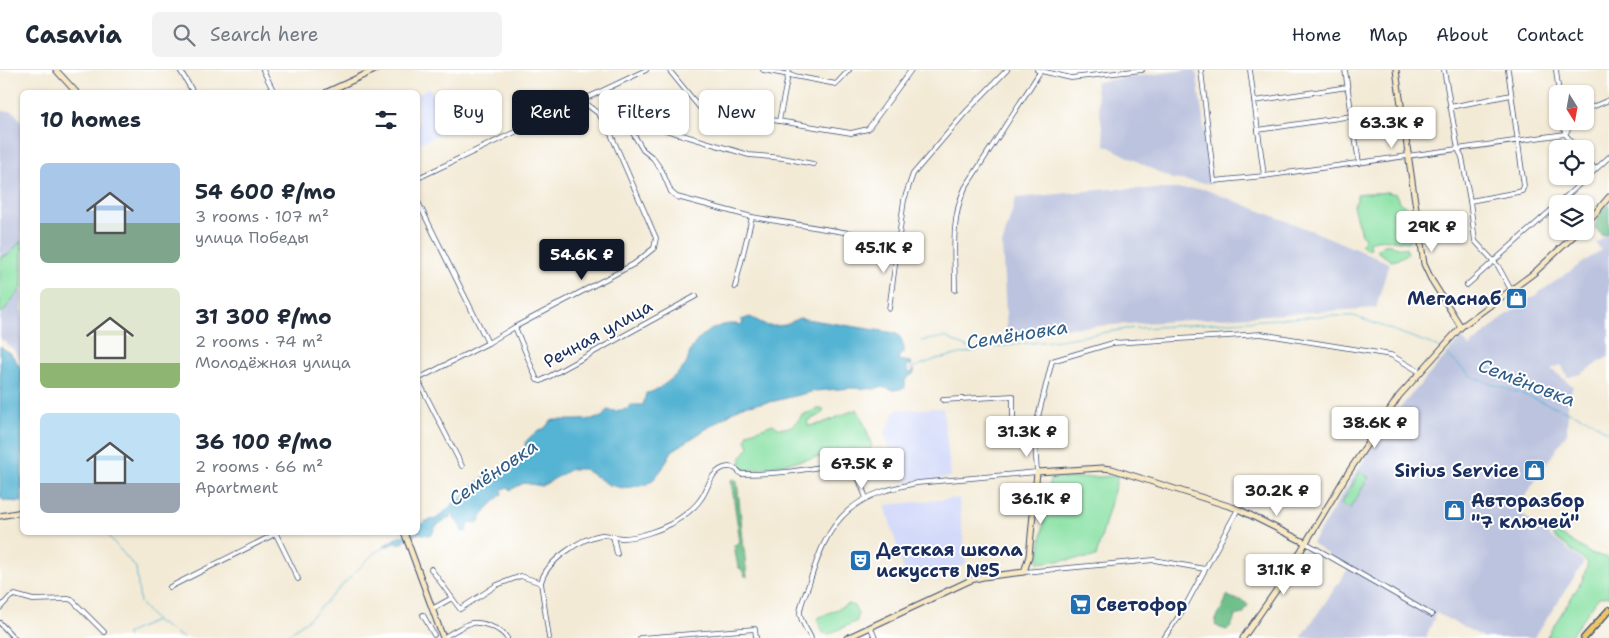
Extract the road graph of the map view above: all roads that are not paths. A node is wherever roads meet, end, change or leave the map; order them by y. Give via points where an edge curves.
1 (56, 70) edge
2 (180, 70) edge
3 (263, 70) edge
4 (375, 70) edge
5 (646, 70) edge
6 (669, 70) edge
7 (763, 70) edge
8 (849, 70) edge
9 (911, 70) edge
10 (1007, 70) edge
11 (1142, 70) edge
12 (1201, 70) edge
13 (1250, 70) edge
14 (1345, 70) edge
15 (1396, 70) edge
16 (1444, 70) edge
17 (1508, 70) edge
18 (1556, 70) edge
19 (1038, 71) edge
20 (788, 72) edge
21 (1116, 72) edge
22 (1558, 85) edge
23 (1348, 87) junction
24 (74, 90) edge
25 (192, 90) edge
26 (273, 90) edge
27 (331, 90) edge
28 (1511, 95) junction
29 (589, 96) edge
30 (1609, 100) edge
31 (1254, 101) junction
32 (589, 106) edge
33 (1594, 106) edge
34 (1450, 107) junction
35 (599, 114) edge
36 (1352, 116) junction
37 (779, 121) junction
38 (1258, 130) junction
39 (1565, 130) edge
40 (1568, 130) edge
41 (512, 133) edge
42 (1566, 134) junction
43 (611, 135) edge
44 (634, 135) edge
45 (682, 135) edge
46 (1518, 140) junction
47 (1571, 140) edge
48 (1458, 149) junction
49 (1408, 156) junction
50 (1609, 157) edge
51 (1359, 163) junction
52 (813, 164) dead end
53 (1595, 168) joint
54 (1264, 176) junction
55 (420, 177) edge
56 (1567, 195) edge
57 (1609, 197) edge
58 (1470, 201) junction
59 (420, 206) edge
60 (1549, 212) edge
61 (1594, 214) edge
62 (752, 217) junction
63 (1569, 240) edge
64 (898, 241) junction
65 (1494, 262) junction
66 (1467, 285) dead end
67 (735, 287) dead end
68 (954, 290) dead end
69 (1511, 290) junction
70 (696, 296) dead end
71 (889, 309) dead end
72 (515, 327) junction
73 (1461, 327) junction
74 (488, 344) junction
75 (1420, 372) junction
76 (420, 378) edge
77 (420, 383) edge
78 (943, 400) dead end
79 (1035, 442) junction
80 (462, 466) dead end
81 (1038, 472) junction
82 (866, 498) junction
83 (1238, 509) junction
84 (20, 512) edge
85 (0, 516) edge
86 (271, 535) edge
87 (276, 535) edge
88 (405, 535) edge
89 (613, 536) junction
90 (1306, 543) junction
91 (617, 554) dead end
92 (431, 569) dead end
93 (1206, 569) junction
94 (1024, 572) junction
95 (298, 579) dead end
96 (541, 583) junction
97 (170, 587) dead end
98 (452, 598) junction
99 (0, 608) edge
100 (432, 609) junction
101 (1609, 610) edge
102 (423, 615) dead end
103 (1432, 615) dead end
104 (0, 623) edge
105 (870, 628) junction
106 (104, 632) dead end
107 (434, 635) dead end
108 (851, 637) edge
109 (14, 638) edge
110 (443, 638) edge
111 (507, 638) edge
112 (549, 638) edge
113 (640, 638) edge
114 (756, 638) edge
115 (811, 638) edge
116 (875, 638) edge
117 (1164, 638) edge
118 (1243, 638) edge
119 (1584, 638) edge

1 - 24 main road
2 - 25 street
3 - 26 street
4 - 27 main road
5 - 29 street
6 - 37 street via 700,108
7 - 20 street
8 - 20 street via 836,84
9 - 37 street via 868,129 851,133
10 - 64 street via 912,174 904,200
11 - 21 street
12 - 54 street via 1214,182
13 - 31 street
14 - 23 street
15 - 49 main road
16 - 34 street
17 - 28 street
18 - 22 street
19 - 21 street via 1072,78
19 - 68 street via 960,199 955,218
20 - 37 street
23 - 31 street
23 - 36 street
28 - 34 street
28 - 46 street
30 - 33 street
31 - 38 street
32 - 35 street
34 - 48 street
36 - 38 street
36 - 51 street
38 - 54 street
39 - 42 street
40 - 42 street
41 - 55 street
42 - 46 street
42 - 47 street
43 - 72 street via 656,238 654,248 634,264
44 - 62 street via 643,150 653,158 677,197
45 - 52 street via 749,155
46 - 48 street
46 - 58 street via 1522,190
48 - 49 street
48 - 58 street
49 - 51 street
49 - 73 main road via 1424,264
50 - 53 street
51 - 54 street
53 - 56 street
57 - 61 main road
58 - 65 street via 1475,241
59 - 74 street
60 - 65 street
62 - 64 street
62 - 67 street
63 - 69 main road
64 - 71 street
65 - 66 street
65 - 69 street
69 - 73 main road
70 - 72 street, Речная улица via 541,381 537,380
72 - 74 street
73 - 75 main road
74 - 76 street
75 - 79 street via 1391,355 1261,334 1113,343 1052,361
75 - 90 main road via 1388,411
77 - 80 street
78 - 79 street via 1014,396 1013,430 1032,436
79 - 81 street
81 - 82 street via 917,483
81 - 83 main road via 1112,469
81 - 94 main road
82 - 89 street via 853,464 831,464 766,474 741,474 731,466 713,476 700,501 670,524 624,538
82 - 115 street via 848,510 831,530 818,558 800,614
83 - 90 main road
83 - 93 street
84 - 85 main road
86 - 97 street
87 - 95 street
88 - 100 main road
89 - 91 street
89 - 96 street via 596,536 566,552 547,568
90 - 103 street
90 - 118 main road
92 - 98 street
93 - 94 street via 1154,560
93 - 117 street
94 - 105 main road via 977,578
96 - 98 street via 521,576 497,585 460,609
96 - 112 street
98 - 100 street
99 - 106 street via 15,595 33,600 68,599
100 - 110 main road
101 - 119 main road
102 - 107 street
104 - 109 street
105 - 108 main road
105 - 116 street
110 - 111 street via 470,624 496,627
113 - 114 street via 755,629

